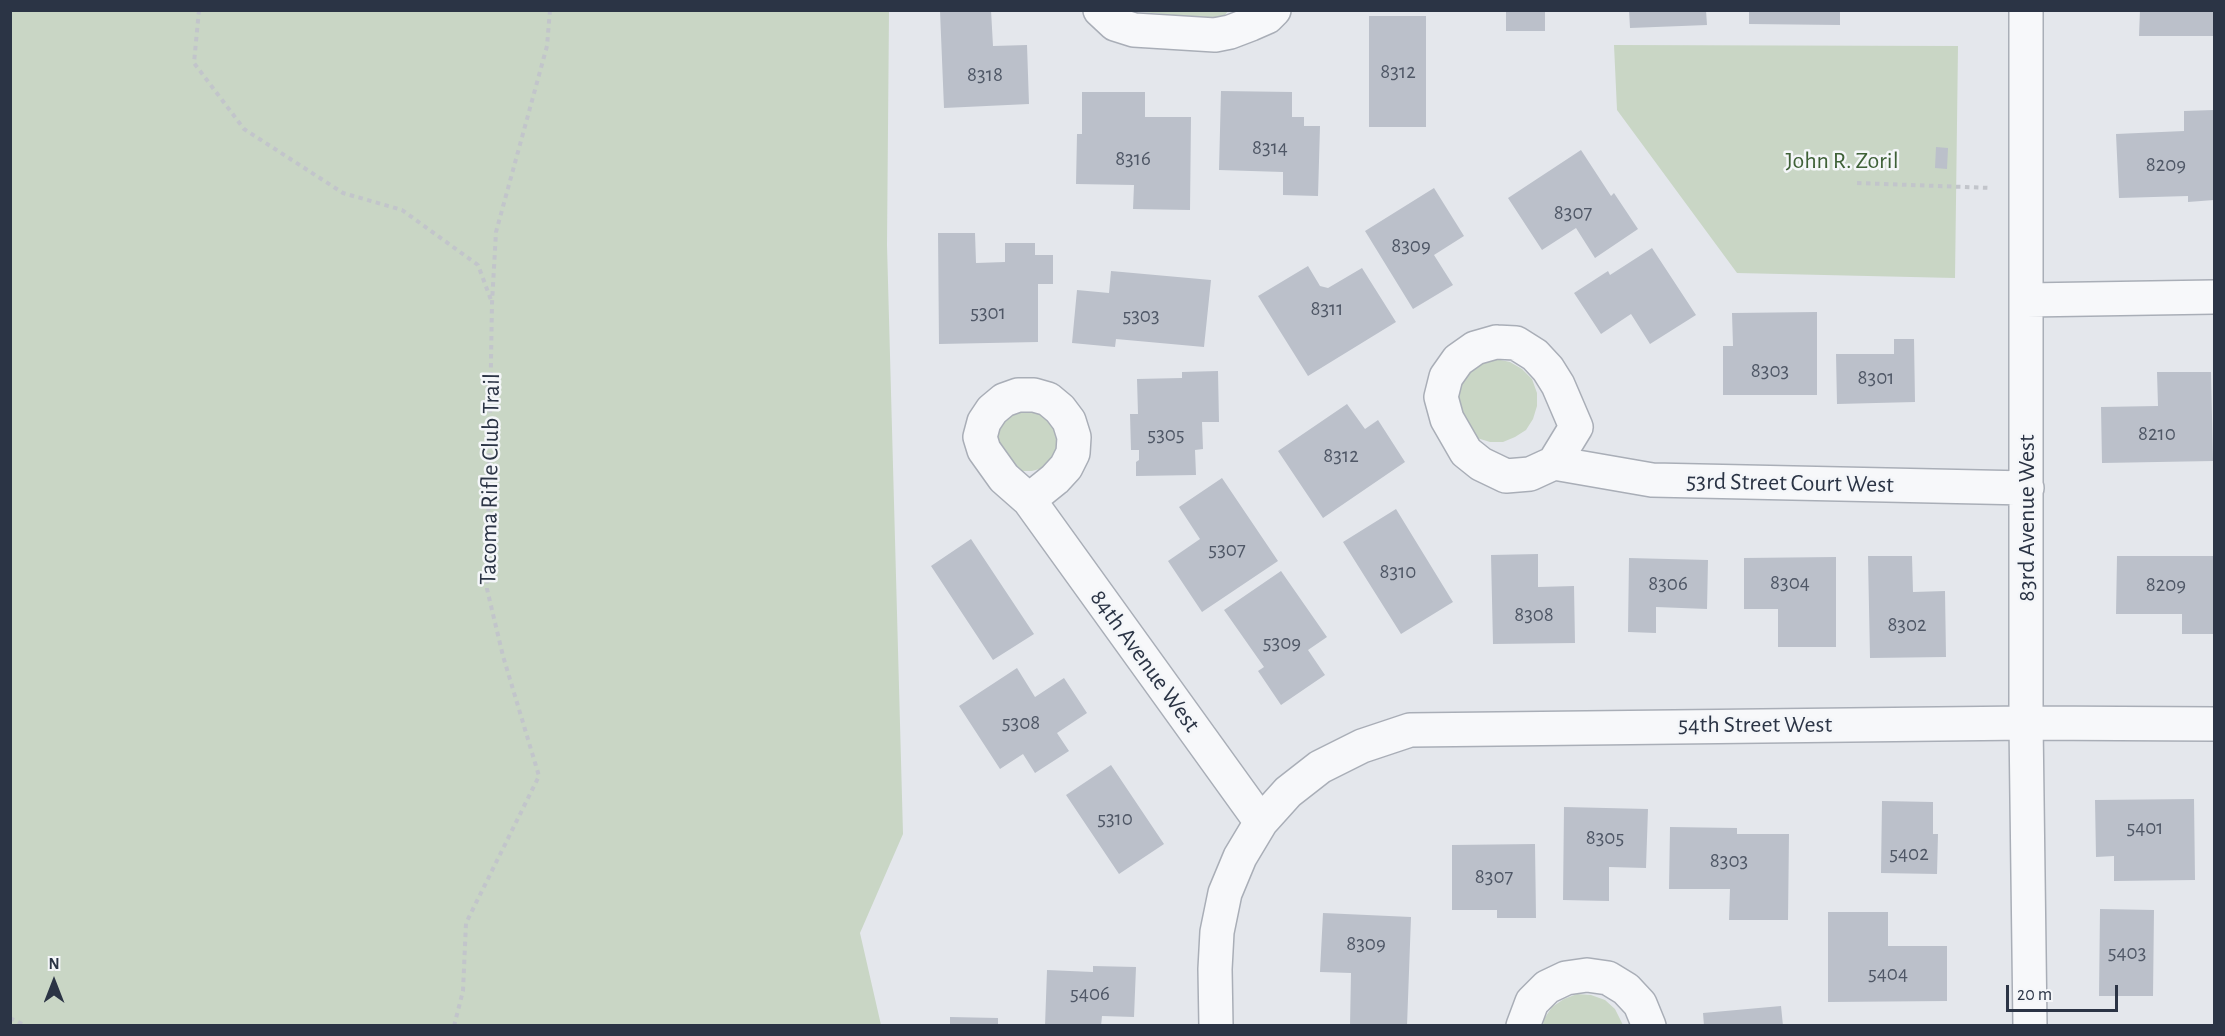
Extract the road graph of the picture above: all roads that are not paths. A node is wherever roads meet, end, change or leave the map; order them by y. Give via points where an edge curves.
1 (1100, 10) edge
2 (1274, 10) edge
3 (2026, 10) edge
4 (2214, 297) edge
5 (2027, 300) junction
6 (1554, 463) dead end
7 (2027, 488) junction
8 (1029, 500) dead end
9 (2026, 723) junction
10 (2214, 723) edge
11 (1261, 822) junction
12 (1216, 1026) edge
13 (1522, 1026) edge
14 (1648, 1026) edge
15 (2030, 1026) edge

1 - 2 street via 1115,24 1134,30 1215,34 1251,24
3 - 5 street, 83rd Avenue West
4 - 5 street
5 - 7 street, 83rd Avenue West
6 - 7 street, 53rd Street Court West via 1652,480
7 - 9 street, 83rd Avenue West
8 - 11 street, 84th Avenue West
9 - 10 street, 54th Street West
9 - 11 street, 54th Street West via 1410,730 1362,746 1320,767 1288,792
9 - 15 street, 83rd Avenue West
11 - 12 street, 54th Street West via 1240,857 1223,903 1216,941
13 - 14 street via 1532,1002 1547,987 1566,978 1587,975 1608,978 1626,989 1640,1004

